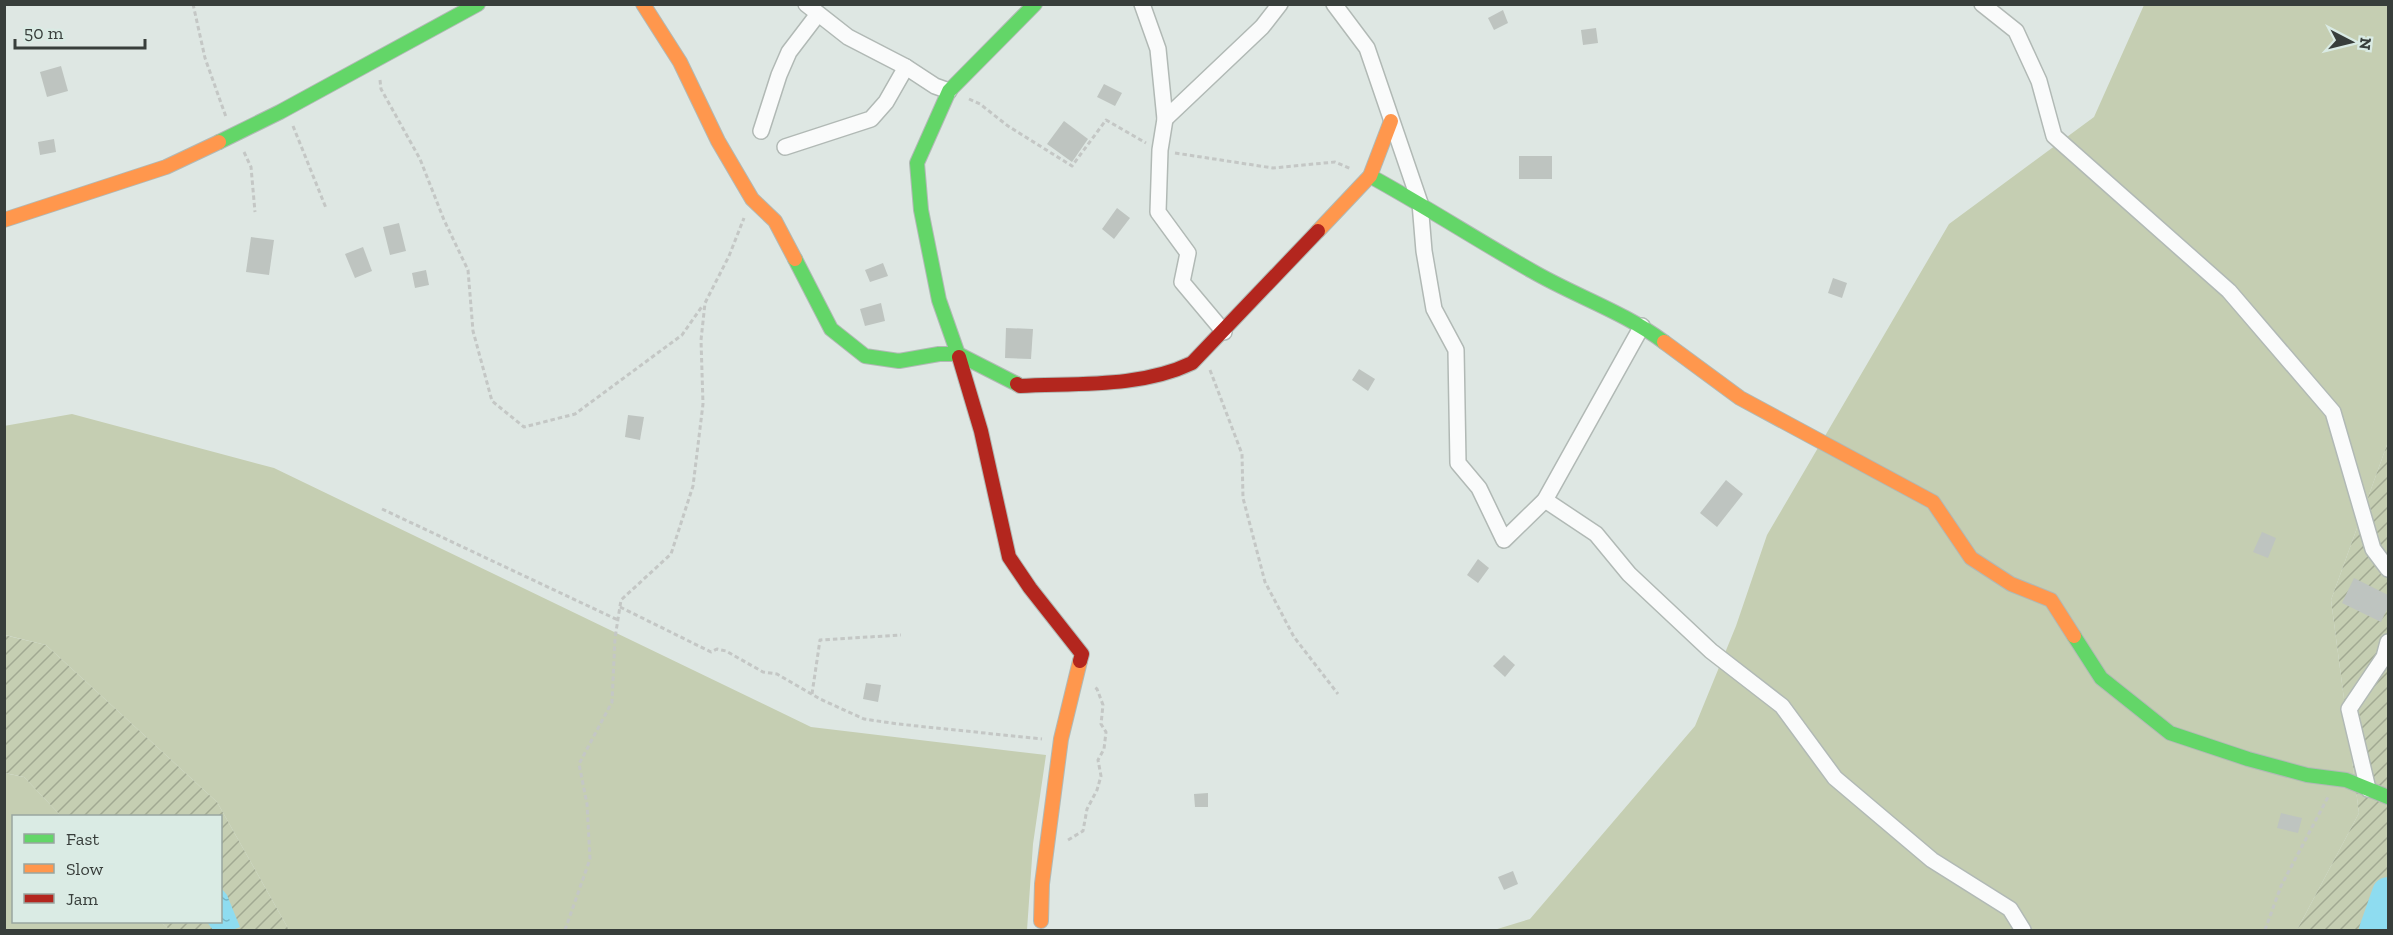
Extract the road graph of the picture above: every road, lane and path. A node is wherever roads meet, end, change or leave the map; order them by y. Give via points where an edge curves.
1 (193, 4) edge
2 (478, 4) edge
3 (643, 4) edge
4 (1035, 4) edge
5 (1142, 4) edge
6 (1280, 4) edge
7 (1334, 4) edge
8 (1982, 4) edge
9 (812, 9) edge
10 (376, 60) junction
11 (906, 67) junction
12 (949, 91) junction
13 (280, 112) junction
14 (1165, 119) junction
15 (1391, 121) junction
16 (761, 131) dead end
17 (235, 134) junction
18 (785, 147) dead end
19 (1370, 176) junction
20 (752, 199) junction
21 (1420, 203) junction
22 (326, 208) dead end
23 (255, 212) dead end
24 (4, 220) edge
25 (705, 303) junction
26 (1642, 326) junction
27 (1224, 332) junction
28 (1203, 352) junction
29 (958, 354) junction
30 (1545, 500) junction
31 (382, 509) dead end
32 (2388, 569) edge
33 (620, 607) junction
34 (618, 620) junction
35 (902, 635) dead end
36 (2388, 642) edge
37 (1092, 686) dead end
38 (812, 694) junction
39 (1338, 694) dead end
40 (1060, 746) junction
41 (2346, 780) junction
42 (2368, 789) junction
43 (2388, 796) edge
44 (1066, 841) dead end
45 (1041, 921) dead end
46 (565, 930) edge
47 (2023, 930) edge
48 (2265, 930) edge

1 - 17 path via 221,108
2 - 10 street
3 - 20 street via 680,62 718,141
4 - 12 street
5 - 14 street via 1158,49
6 - 14 street via 1262,27
7 - 15 street via 1367,48
8 - 32 street via 2016,31 2039,81 2054,136 2229,291 2333,412 2373,549
9 - 11 street via 848,37
9 - 16 street via 779,75
10 - 13 street
10 - 25 path via 381,89 420,159 468,270 473,331 492,401 524,427 575,414 682,335
11 - 12 street
11 - 18 street via 871,119
12 - 29 street via 917,163 921,210 939,300
13 - 17 street
13 - 22 path via 291,122
14 - 27 street via 1158,212 1188,253 1182,282
15 - 19 street
15 - 21 street
17 - 23 path via 251,167
17 - 24 street via 166,167
19 - 21 street
19 - 27 street
20 - 25 path
20 - 29 street via 775,221 831,329 865,356 899,360
21 - 26 street via 1533,272
21 - 30 street via 1434,309 1456,350 1458,463 1479,488 1504,540
25 - 33 path via 701,340 703,404 693,486 671,554 621,600
26 - 30 street
26 - 41 street via 1740,398 1933,502 1971,558 2011,584 2051,600 2101,678 2170,733 2248,759
27 - 28 street
28 - 29 street via 1192,363 1173,372 1132,380 1020,386
28 - 39 path via 1242,454 1243,498 1265,582 1294,637
29 - 40 street via 981,431 1009,557 1082,654
30 - 47 street via 1596,534 1629,574 1711,651 1782,706 1834,778 1932,860 2010,909
31 - 34 path
33 - 34 path
33 - 38 path via 711,652 726,651 763,672 777,674
34 - 46 path via 612,702 579,764 587,804 590,859
35 - 38 path via 820,640
36 - 42 street via 2384,657 2349,709
37 - 44 path via 1104,705 1101,724 1106,732 1098,760 1101,776 1087,809 1083,831
38 - 40 path via 864,718 1049,740
40 - 45 street
41 - 42 street
41 - 48 path via 2330,794 2281,886
42 - 43 street

